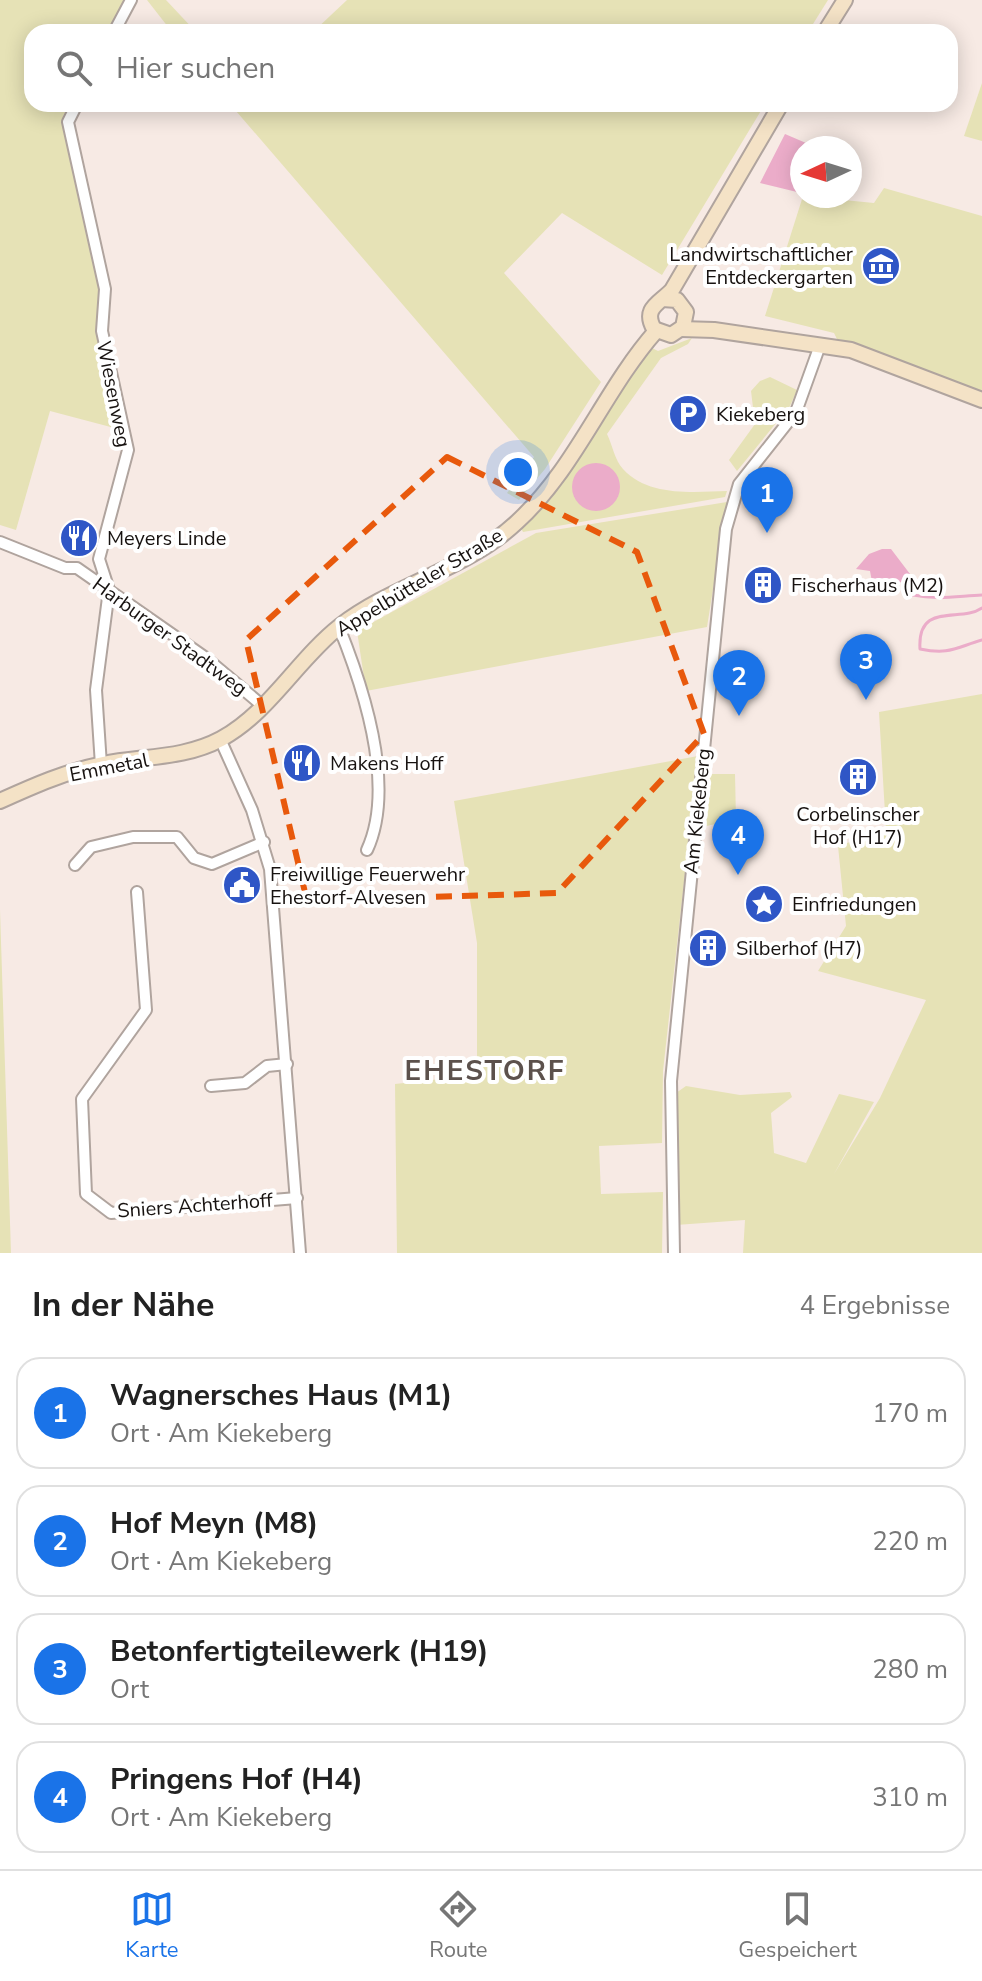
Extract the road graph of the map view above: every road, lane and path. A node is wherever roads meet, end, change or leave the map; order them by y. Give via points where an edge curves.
1 (131, 0) edge
2 (845, 0) edge
3 (118, 24) edge
4 (830, 24) edge
5 (73, 112) edge
6 (776, 112) edge
7 (697, 246) junction
8 (662, 299) junction
9 (684, 309) junction
10 (681, 329) junction
11 (714, 330) junction
12 (656, 331) junction
13 (819, 348) junction
14 (982, 400) edge
15 (0, 542) edge
16 (109, 590) junction
17 (339, 627) junction
18 (263, 706) junction
19 (220, 739) junction
20 (101, 765) junction
21 (0, 801) edge
22 (264, 842) junction
23 (367, 850) dead end
24 (75, 865) dead end
25 (137, 892) dead end
26 (287, 1064) junction
27 (211, 1086) dead end
28 (297, 1198) junction
29 (300, 1253) edge
30 (674, 1253) edge

1 - 3 street
2 - 4 main road
5 - 16 street, Wiesenweg via 68,122 105,289 102,331 128,450 99,559
6 - 7 main road
7 - 8 main road
7 - 9 main road via 682,291
8 - 9 main road via 675,299
8 - 12 main road via 650,311
9 - 10 main road
9 - 11 main road
10 - 11 main road
10 - 12 main road via 669,335
11 - 13 main road
12 - 17 main road, Appelbütteler Straße via 563,468 518,522 465,560
13 - 14 main road via 851,350
13 - 30 street, Am Kiekeberg via 796,412 739,484 726,529 671,1081
15 - 16 street, Harburger Stadtweg via 77,568
16 - 18 street, Harburger Stadtweg
16 - 20 street, Wiesenweg via 96,690
17 - 18 main road, Appelbütteler Straße
17 - 23 street via 375,756 378,814
18 - 19 main road, Appelbütteler Straße
19 - 20 main road, Emmetal via 164,757
19 - 22 street
20 - 21 main road, Emmetal
22 - 24 street via 212,864 194,858 177,837 133,837 91,847
22 - 26 street
25 - 28 street, Sniers Achterhoff via 146,1010 82,1099 86,1194 111,1213
26 - 27 street via 267,1066 245,1083
26 - 28 street
28 - 29 street

